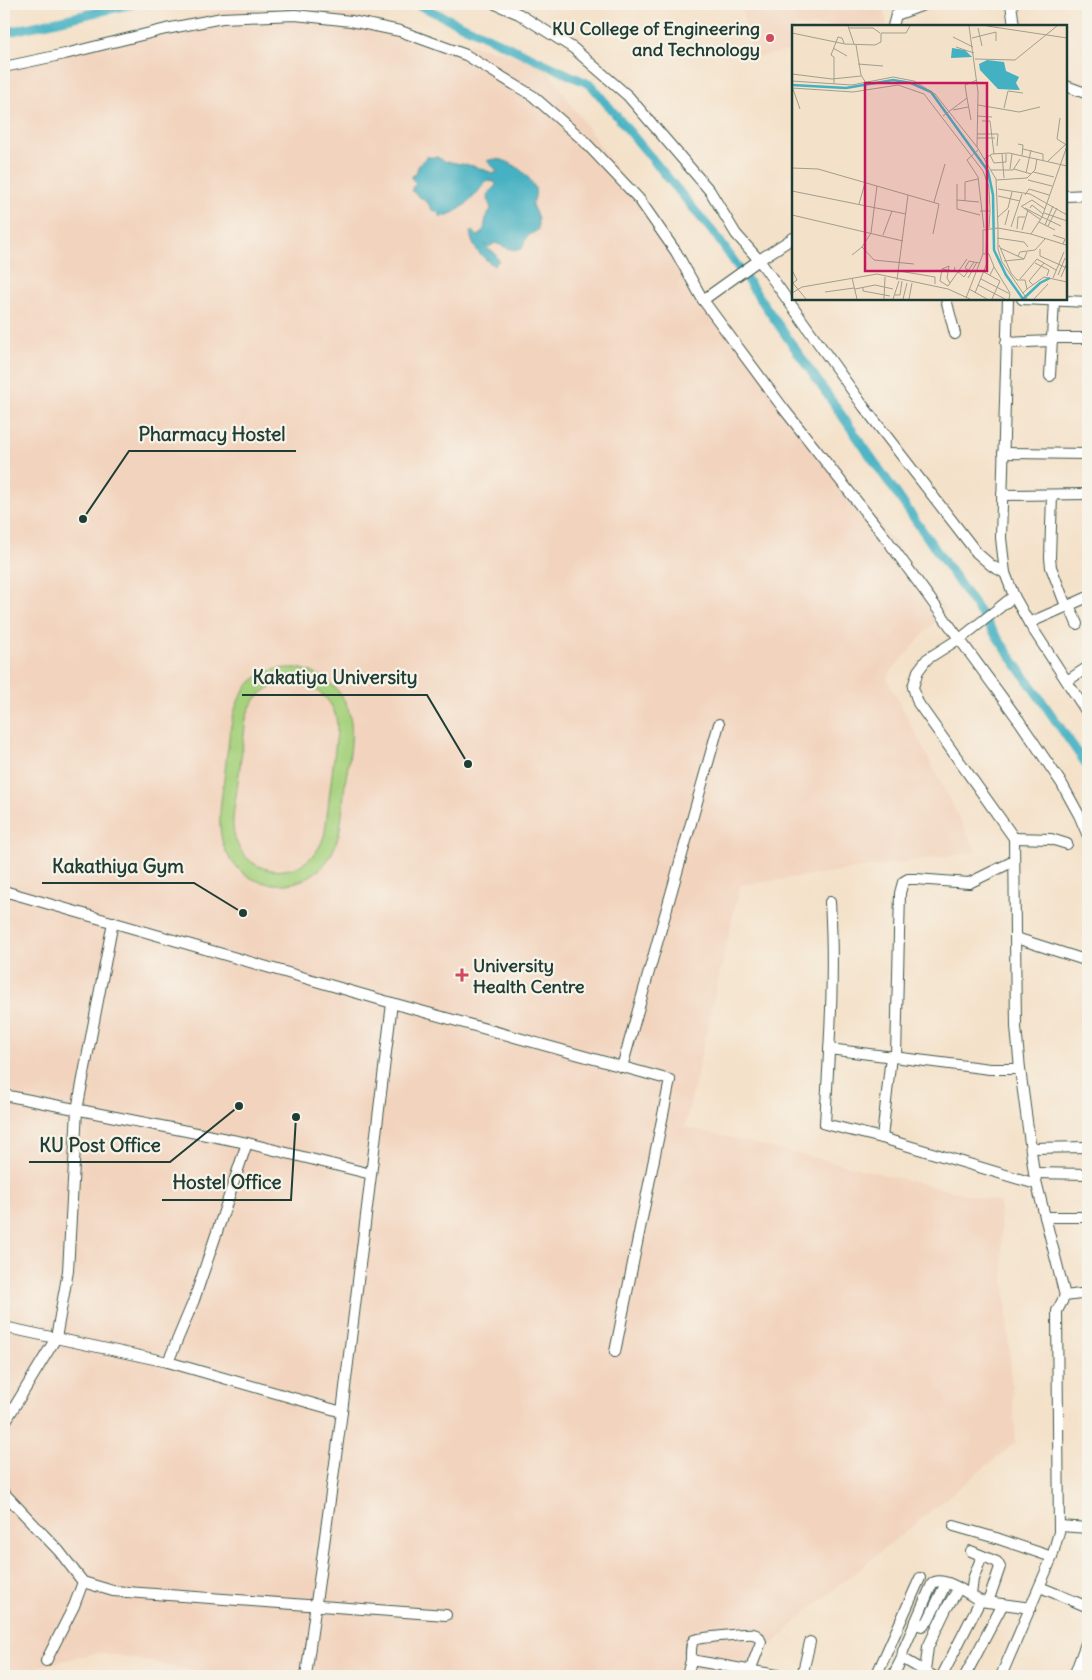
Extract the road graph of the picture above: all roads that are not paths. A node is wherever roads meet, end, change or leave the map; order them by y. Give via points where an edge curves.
1 (495, 4) edge
2 (901, 4) edge
3 (926, 4) edge
4 (1011, 4) edge
5 (896, 15) junction
6 (893, 25) edge
7 (1014, 25) edge
8 (4, 67) edge
9 (1067, 86) edge
10 (1088, 94) edge
11 (1088, 195) edge
12 (1067, 196) edge
13 (791, 241) edge
14 (756, 261) junction
15 (703, 300) junction
16 (946, 300) edge
17 (1008, 300) edge
18 (1054, 300) joint
19 (1088, 302) edge
20 (955, 334) dead end
21 (1088, 338) edge
22 (1052, 340) junction
23 (1006, 343) junction
24 (1050, 376) dead end
25 (1003, 453) junction
26 (1088, 454) edge
27 (1088, 494) edge
28 (1052, 495) junction
29 (1002, 496) junction
30 (1005, 573) junction
31 (1088, 597) edge
32 (1010, 600) junction
33 (1067, 606) junction
34 (1029, 623) junction
35 (1077, 624) dead end
36 (962, 637) junction
37 (1087, 670) edge
38 (1068, 681) junction
39 (1088, 714) edge
40 (719, 724) dead end
41 (1088, 836) edge
42 (1014, 838) junction
43 (1067, 844) dead end
44 (1014, 861) junction
45 (4, 891) edge
46 (830, 902) dead end
47 (113, 922) junction
48 (1016, 938) junction
49 (1088, 961) edge
50 (392, 1004) junction
51 (830, 1049) junction
52 (894, 1057) junction
53 (622, 1067) junction
54 (1020, 1069) junction
55 (4, 1095) edge
56 (77, 1110) junction
57 (882, 1138) junction
58 (247, 1143) junction
59 (1088, 1147) edge
60 (1031, 1148) junction
61 (1034, 1173) junction
62 (370, 1174) junction
63 (1088, 1174) edge
64 (1036, 1184) junction
65 (1045, 1217) junction
66 (1088, 1217) edge
67 (1088, 1293) edge
68 (1065, 1296) junction
69 (4, 1327) edge
70 (56, 1338) junction
71 (615, 1352) dead end
72 (168, 1362) junction
73 (342, 1412) junction
74 (4, 1424) edge
75 (4, 1493) edge
76 (954, 1526) dead end
77 (1060, 1526) junction
78 (1088, 1528) edge
79 (971, 1551) dead end
80 (982, 1556) junction
81 (1052, 1557) junction
82 (920, 1578) dead end
83 (83, 1582) junction
84 (946, 1582) junction
85 (1040, 1587) junction
86 (959, 1588) junction
87 (971, 1595) junction
88 (984, 1602) junction
89 (1002, 1604) junction
90 (316, 1605) junction
91 (923, 1606) junction
92 (1088, 1607) edge
93 (1031, 1608) junction
94 (933, 1611) junction
95 (446, 1615) dead end
96 (914, 1624) junction
97 (1088, 1638) edge
98 (810, 1642) dead end
99 (902, 1658) junction
100 (691, 1660) junction
101 (46, 1661) dead end
102 (749, 1673) edge
103 (929, 1674) edge
104 (306, 1676) edge
105 (688, 1676) edge
106 (784, 1676) edge
107 (802, 1676) edge
108 (876, 1676) edge
109 (893, 1676) edge
110 (942, 1676) edge
111 (965, 1676) edge
112 (1003, 1676) edge
113 (1074, 1676) edge

1 - 14 street via 520,14 573,48 628,96 710,191
2 - 5 street
3 - 5 street
4 - 7 street
5 - 6 street
8 - 15 street via 222,18 295,15 351,21 400,31 466,55 533,96 582,139 639,199 676,252
9 - 10 street
11 - 12 street
13 - 14 street
14 - 15 street
14 - 30 street via 977,553
15 - 36 street
16 - 20 street
17 - 23 street
18 - 19 street
18 - 22 street
21 - 22 street
22 - 23 street
22 - 24 street
23 - 25 street
25 - 26 street
25 - 29 street
27 - 28 street
28 - 29 street
28 - 33 street via 1051,567
29 - 30 street via 1001,538
30 - 32 street
31 - 33 street
32 - 34 street
32 - 36 street
33 - 34 street
33 - 35 street
34 - 38 street
36 - 41 street via 1062,784
36 - 42 street via 927,659 918,671 913,687 918,703
37 - 38 street
38 - 39 street
40 - 53 street
42 - 43 street
42 - 44 street
44 - 48 street
44 - 52 street via 969,883 916,879 902,882
45 - 47 street
46 - 51 street
47 - 50 street
47 - 56 street
48 - 49 street
48 - 54 street via 1016,1027
50 - 53 street
50 - 62 street
51 - 52 street
51 - 57 street via 825,1124
52 - 54 street via 990,1069
52 - 57 street
53 - 71 street via 670,1080
54 - 60 street
55 - 56 street
56 - 58 street
56 - 70 street via 68,1271
57 - 64 street
58 - 62 street
58 - 72 street via 194,1300
59 - 60 street
60 - 61 street
61 - 63 street
61 - 64 street
62 - 73 street
64 - 65 street
65 - 66 street
65 - 68 street
67 - 68 street
68 - 77 street via 1057,1311
69 - 70 street
70 - 72 street
70 - 74 street
72 - 73 street
73 - 90 street
75 - 83 street via 59,1551
76 - 81 street
77 - 78 street
77 - 81 street
79 - 80 street
80 - 87 street
80 - 88 street via 997,1562 1000,1567
81 - 85 street
82 - 108 street
83 - 90 street via 113,1591
83 - 101 street
84 - 86 street
84 - 91 street via 934,1582
84 - 94 street
85 - 92 street
85 - 93 street
86 - 87 street
86 - 103 street via 928,1647
87 - 88 street
88 - 89 street
88 - 110 street
89 - 93 street
89 - 111 street
90 - 95 street
90 - 104 street
91 - 94 street
91 - 96 street
93 - 112 street
94 - 96 street via 925,1624
96 - 99 street
97 - 113 street
98 - 107 street
99 - 103 street
99 - 109 street
100 - 102 street
100 - 102 street via 692,1644 697,1639 756,1635 761,1642
100 - 105 street
102 - 106 street

